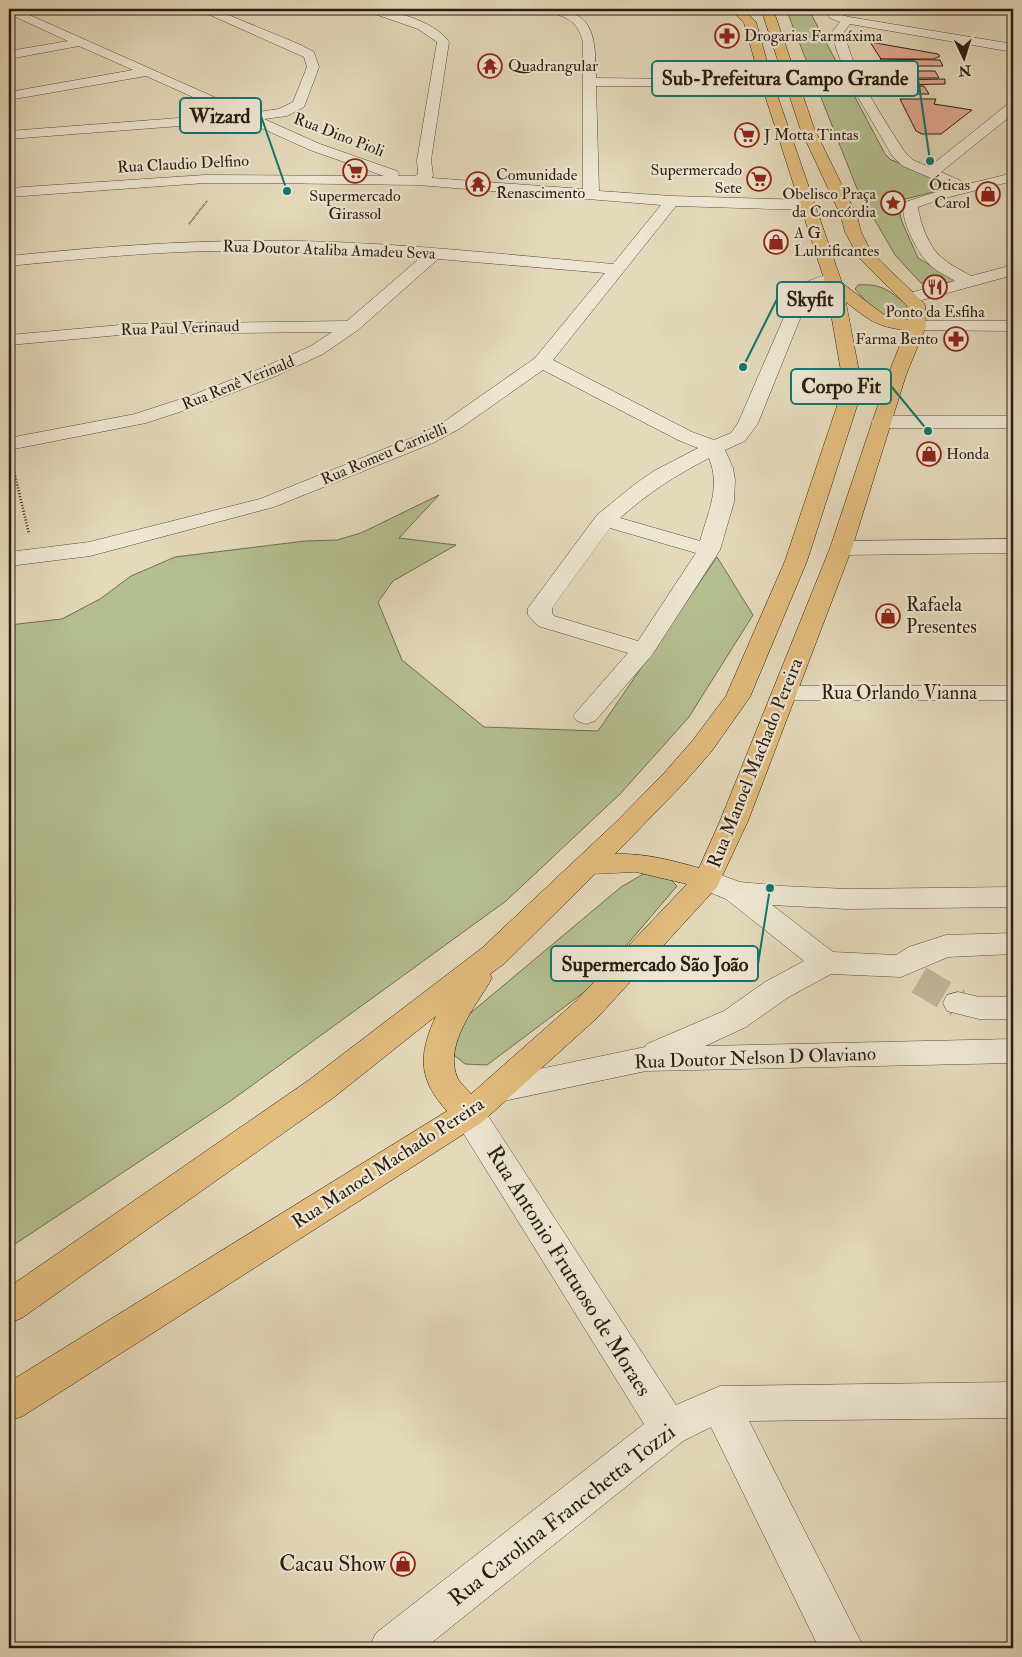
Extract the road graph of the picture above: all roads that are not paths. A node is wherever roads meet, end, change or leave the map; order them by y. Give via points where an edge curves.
1 (208, 9) edge
2 (370, 9) edge
3 (551, 9) edge
4 (737, 9) edge
5 (767, 9) edge
6 (833, 9) edge
7 (1002, 9) edge
8 (1013, 11) edge
9 (10, 12) edge
10 (847, 20) junction
11 (81, 42) junction
12 (1013, 48) edge
13 (9, 55) edge
14 (146, 72) junction
15 (590, 82) junction
16 (767, 83) junction
17 (9, 96) edge
18 (1013, 107) edge
19 (249, 117) junction
20 (9, 134) edge
21 (424, 160) junction
22 (380, 170) junction
23 (931, 173) junction
24 (1013, 177) edge
25 (347, 181) junction
26 (418, 181) junction
27 (628, 184) dead end
28 (648, 184) dead end
29 (784, 186) dead end
30 (801, 186) junction
31 (966, 188) junction
32 (9, 193) edge
33 (592, 194) junction
34 (672, 201) junction
35 (818, 206) junction
36 (849, 216) junction
37 (434, 254) junction
38 (9, 261) edge
39 (619, 268) junction
40 (1013, 270) edge
41 (846, 281) junction
42 (969, 282) junction
43 (905, 293) junction
44 (352, 326) junction
45 (917, 326) junction
46 (1013, 326) edge
47 (9, 340) edge
48 (542, 362) junction
49 (881, 422) junction
50 (1013, 422) edge
51 (714, 447) junction
52 (10, 451) edge
53 (605, 520) junction
54 (1013, 546) edge
55 (840, 548) junction
56 (709, 550) junction
57 (9, 559) edge
58 (644, 650) junction
59 (785, 693) junction
60 (1013, 693) edge
61 (586, 716) dead end
62 (588, 865) junction
63 (706, 880) junction
64 (736, 892) junction
65 (1013, 898) edge
66 (1013, 944) edge
67 (494, 956) junction
68 (826, 963) junction
69 (958, 1003) tunnel mouth
70 (1013, 1008) edge
71 (1013, 1051) edge
72 (646, 1059) junction
73 (499, 1089) junction
74 (469, 1114) junction
75 (9, 1307) edge
76 (1013, 1400) edge
77 (9, 1403) edge
78 (720, 1404) junction
79 (669, 1428) junction
80 (391, 1648) edge
81 (842, 1648) edge

1 - 19 street, Rua Dino Pioli via 297,48 310,55 313,61 299,104 282,112
2 - 21 street via 430,31 441,37 443,42
3 - 15 street via 570,15 586,28
4 - 16 main road, Rua Manoel Machado Pereira via 750,22
5 - 36 main road, Rua Manoel Machado Pereira via 807,128
6 - 10 street via 834,16
7 - 8 street
9 - 11 street, Rua Dino Pioli
10 - 12 street
10 - 23 street via 838,32 840,46 854,80 898,154 908,163
11 - 13 street
11 - 14 street, Rua Dino Pioli
14 - 17 street
14 - 19 street, Rua Dino Pioli
15 - 16 street
15 - 33 street
16 - 30 main road, Rua Manoel Machado Pereira
18 - 23 street
19 - 20 street
19 - 22 street, Rua Dino Pioli via 315,147
21 - 22 street
21 - 26 street via 426,175
22 - 25 street
22 - 26 street, Rua Dino Pioli
23 - 31 street
24 - 31 street
25 - 26 street, Rua Claudio Delfino
25 - 32 street, Rua Claudio Delfino via 224,179
26 - 33 street, Rua Claudio Delfino
27 - 28 street
29 - 30 street
30 - 35 main road, Rua Manoel Machado Pereira
31 - 42 street via 910,205 909,211 934,260
33 - 34 street, Rua Claudio Delfino
34 - 35 street, Rua Claudio Delfino
34 - 39 street, Rua Romeu Carnielli
35 - 36 main road
35 - 41 main road, Rua Manoel Machado Pereira
36 - 43 main road, Rua Manoel Machado Pereira via 865,255
37 - 38 street, Rua Doutor Ataliba Amadeu Seva via 301,246 171,248
37 - 39 street, Rua Doutor Ataliba Amadeu Seva
37 - 44 street, Rua Renê Verinald
39 - 48 street, Rua Romeu Carnielli
40 - 42 street
41 - 43 main road via 884,281
41 - 45 main road via 877,318
41 - 51 street via 821,282 803,291 748,422 738,437
41 - 62 main road, Rua Manoel Machado Pereira via 851,377 847,406 796,561 738,697 674,778
42 - 43 street
43 - 45 main road, Rua Manoel Machado Pereira via 916,304
44 - 47 street, Rua Paul Verinaud via 140,328
44 - 52 street, Rua Renê Verinald via 317,350 197,400 139,420
45 - 46 street
45 - 49 main road, Rua Manoel Machado Pereira
48 - 51 street via 685,436
48 - 57 street, Rua Romeu Carnielli via 452,425 426,439 267,503 90,549
49 - 50 street
49 - 55 main road, Rua Manoel Machado Pereira
51 - 53 street via 648,484
51 - 56 street via 725,480 723,502
53 - 56 street
53 - 58 street via 540,608 540,615 546,621
54 - 55 street
55 - 59 main road, Rua Manoel Machado Pereira
56 - 58 street
58 - 61 street
59 - 60 street, Rua Orlando Vianna
59 - 63 main road, Rua Manoel Machado Pereira via 734,821
62 - 63 main road via 636,863
62 - 67 main road, Rua Manoel Machado Pereira
63 - 64 street
63 - 73 main road, Rua Manoel Machado Pereira via 586,1010
64 - 65 street via 847,899
64 - 68 street
66 - 68 street via 946,946 920,955 910,973
67 - 74 main road via 462,996 442,1039 437,1062 444,1083
67 - 75 main road, Rua Manoel Machado Pereira via 321,1089
68 - 72 street via 776,990 735,1019
69 - 70 street via 979,1008
71 - 72 street, Rua Doutor Nelson D Olaviano
72 - 73 street, Rua Doutor Nelson D Olaviano
73 - 74 main road, Rua Manoel Machado Pereira
74 - 77 main road, Rua Manoel Machado Pereira
74 - 79 street, Rua Antonio Frutuoso de Moraes
76 - 78 street, Rua Carolina Francchetta Tozzi
78 - 79 street, Rua Carolina Francchetta Tozzi
78 - 81 street
79 - 80 street, Rua Carolina Francchetta Tozzi

